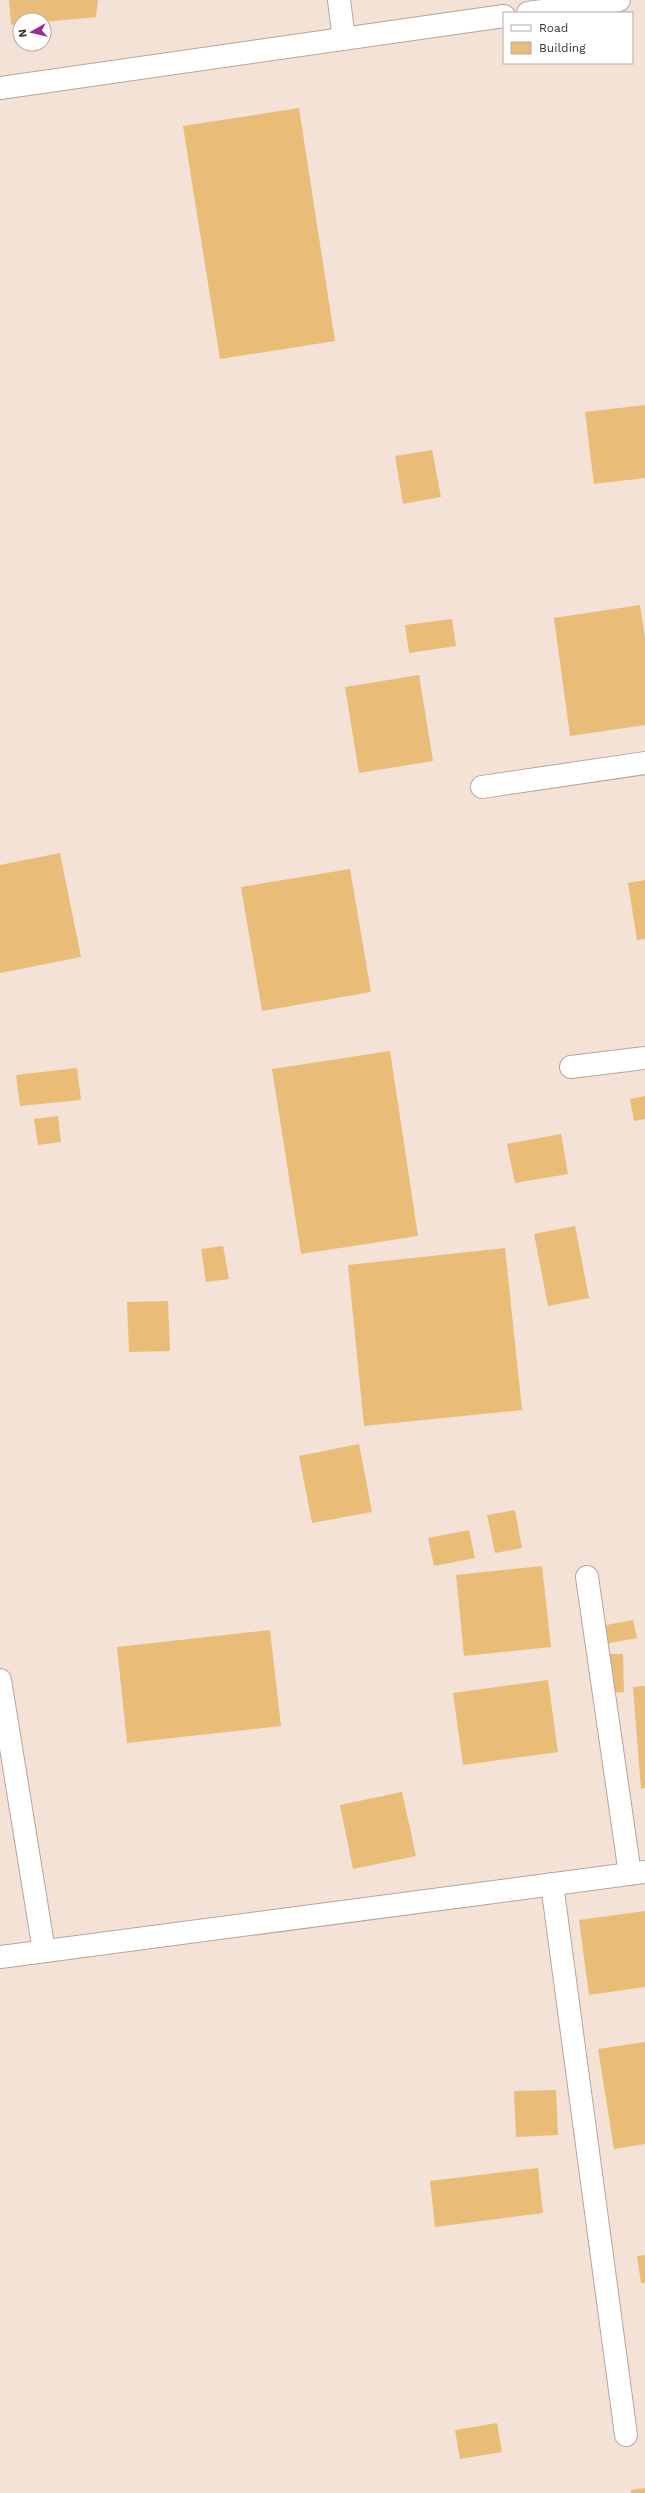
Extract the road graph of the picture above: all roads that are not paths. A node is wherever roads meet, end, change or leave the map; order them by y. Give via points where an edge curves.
1 (339, 0) edge
2 (619, 0) edge
3 (570, 4) edge
4 (533, 12) edge
5 (503, 16) edge
6 (344, 39) junction
7 (0, 88) edge
8 (645, 763) edge
9 (482, 787) dead end
10 (645, 1058) edge
11 (571, 1067) dead end
12 (587, 1577) dead end
13 (0, 1680) edge
14 (638, 1873) edge
15 (552, 1884) junction
16 (44, 1951) junction
17 (0, 1957) edge
18 (626, 2435) dead end

1 - 6 street
2 - 3 street
3 - 4 street
5 - 6 street
6 - 7 street
8 - 9 street
10 - 11 street
12 - 14 street
13 - 16 street
14 - 15 street
15 - 16 street
15 - 18 street
16 - 17 street

